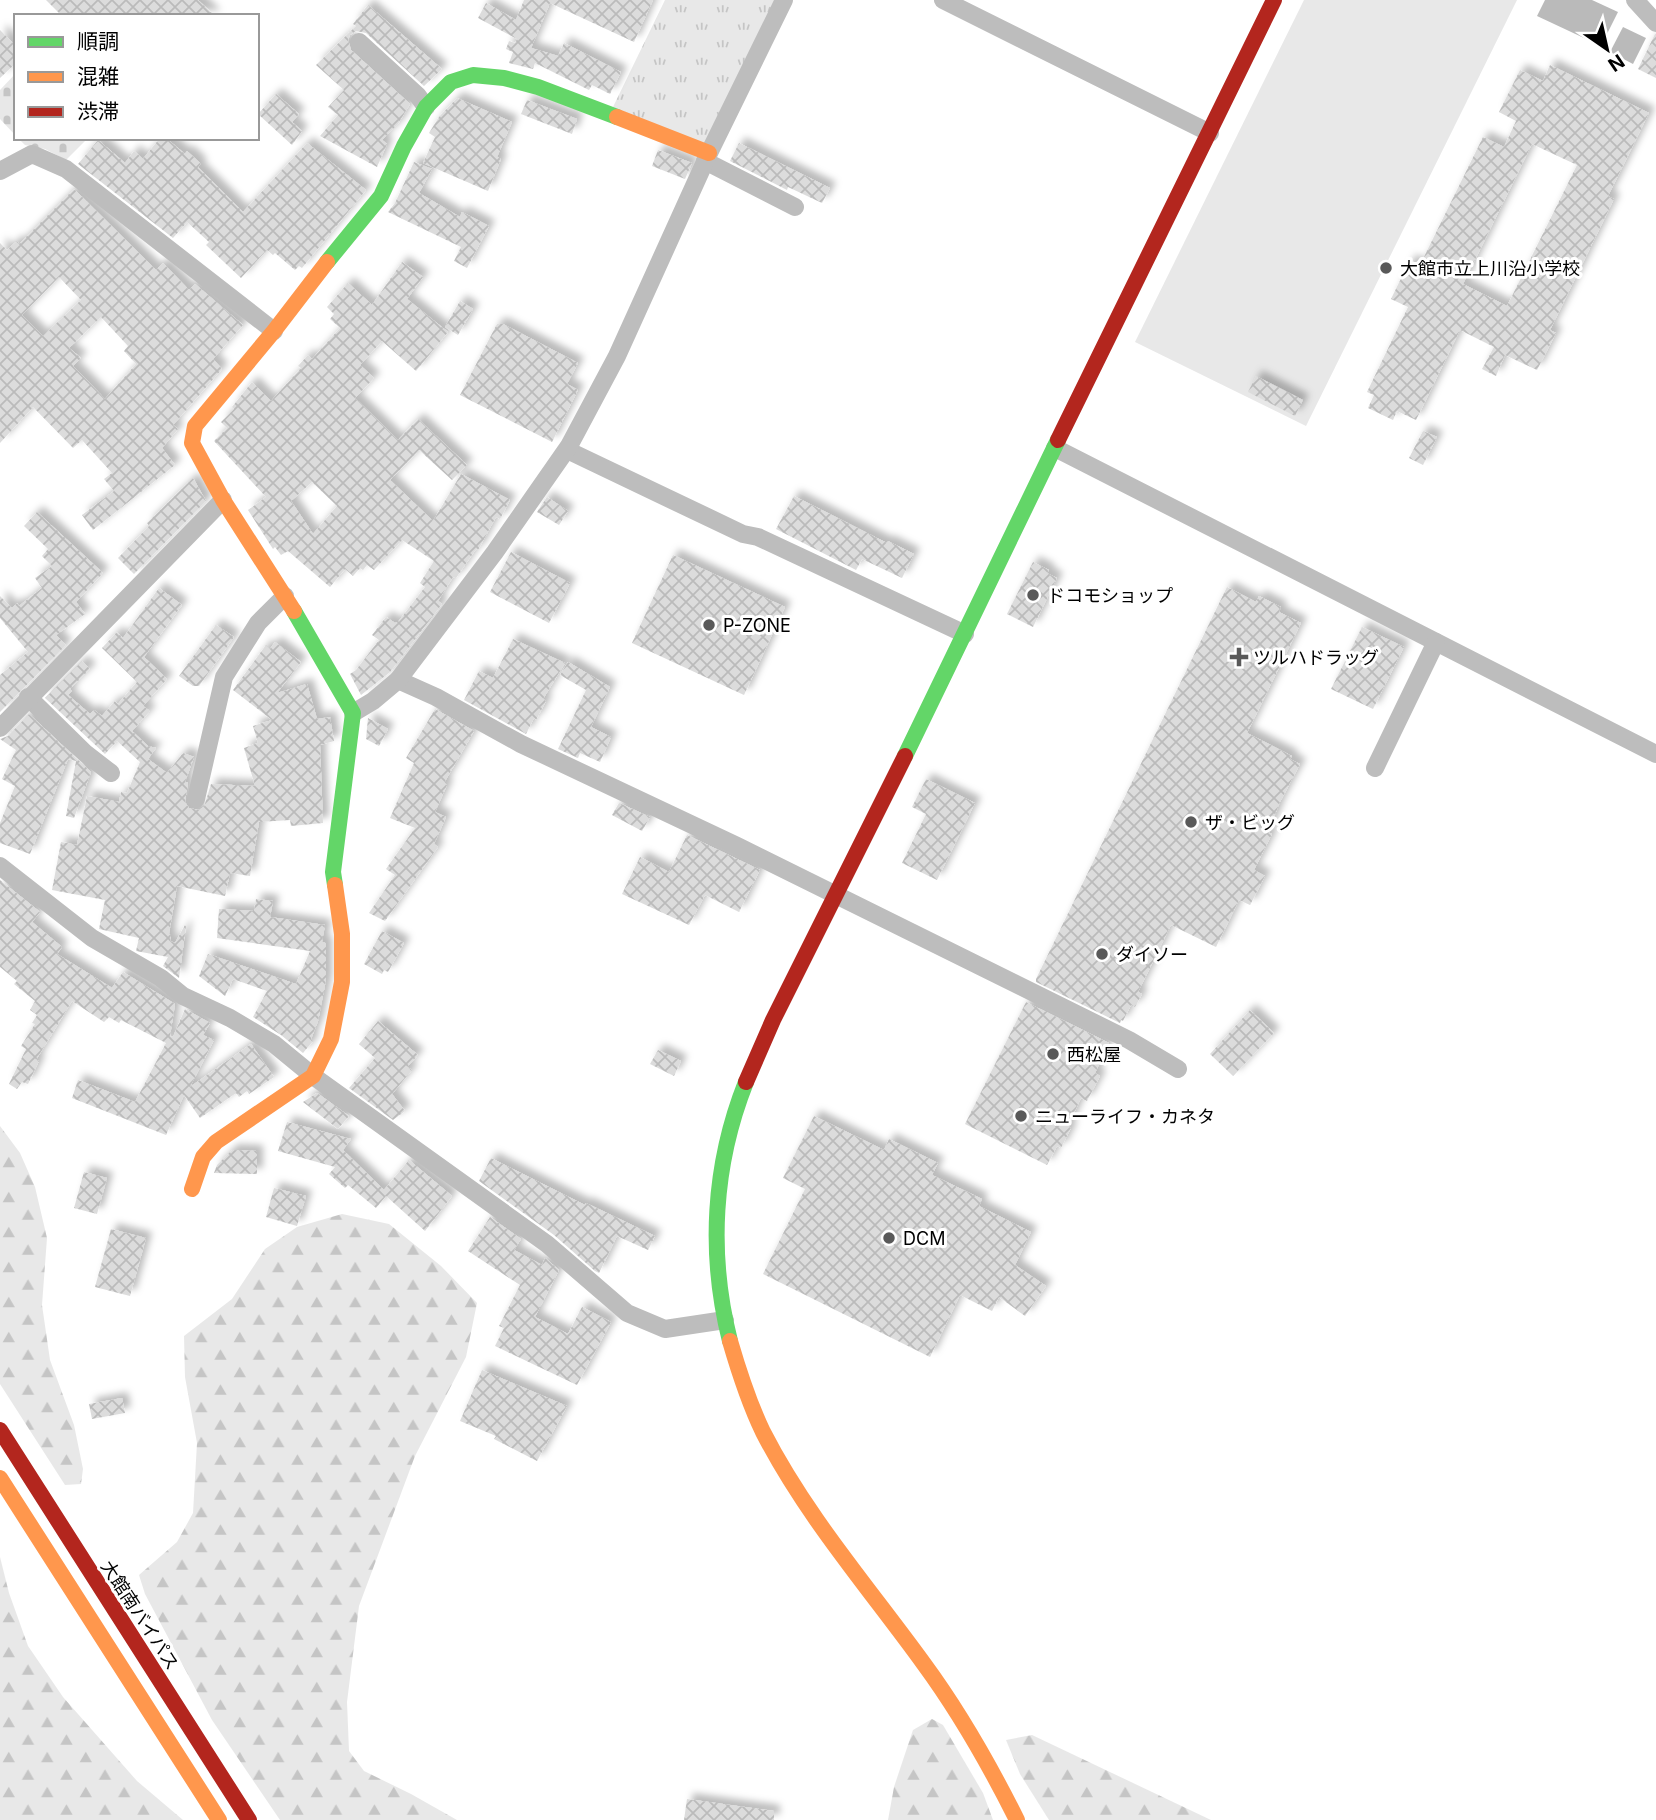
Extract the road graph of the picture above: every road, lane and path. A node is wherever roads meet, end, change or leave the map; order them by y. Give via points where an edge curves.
1 (784, 0) edge
2 (943, 0) edge
3 (1274, 0) edge
4 (1635, 0) edge
5 (1656, 23) edge
6 (359, 42) dead end
7 (426, 107) junction
8 (1210, 133) junction
9 (707, 157) junction
10 (0, 171) edge
11 (795, 207) dead end
12 (274, 331) junction
13 (1055, 448) junction
14 (567, 450) junction
15 (223, 500) junction
16 (285, 596) junction
17 (965, 634) junction
18 (1436, 642) junction
19 (398, 680) junction
20 (28, 697) junction
21 (353, 713) junction
22 (0, 728) edge
23 (1656, 754) edge
24 (1375, 768) dead end
25 (111, 773) dead end
26 (195, 799) dead end
27 (0, 866) edge
28 (835, 896) junction
29 (1178, 1069) dead end
30 (313, 1076) junction
31 (192, 1189) dead end
32 (725, 1320) junction
33 (0, 1430) edge
34 (0, 1478) edge
35 (219, 1820) edge
36 (248, 1820) edge
37 (1017, 1820) edge

1 - 9 street
2 - 8 street
3 - 8 main road
4 - 5 street
6 - 7 street
7 - 9 main road via 451,82 473,75 504,78 538,87
7 - 12 main road via 381,196
8 - 13 main road
9 - 11 street
9 - 14 street via 617,355
10 - 12 street via 32,154 66,169
12 - 15 main road via 195,425 192,443
13 - 17 main road
13 - 18 street
14 - 17 street
14 - 19 street
15 - 16 main road
15 - 20 street
16 - 21 main road
16 - 26 street via 258,623 224,677
17 - 28 main road
18 - 23 street
18 - 24 street
19 - 21 street
19 - 28 street
20 - 22 street
20 - 25 street
21 - 30 main road via 332,872 342,934 342,982 331,1039
27 - 30 street via 92,938 183,996 274,1044
28 - 29 street via 1129,1040
28 - 32 main road via 748,1074 725,1147 716,1230
30 - 31 main road via 216,1142 203,1157
30 - 32 street via 547,1244 627,1312 665,1329
32 - 37 main road via 750,1402 777,1457 947,1696
33 - 36 main road, 大館南バイパス
34 - 35 main road

